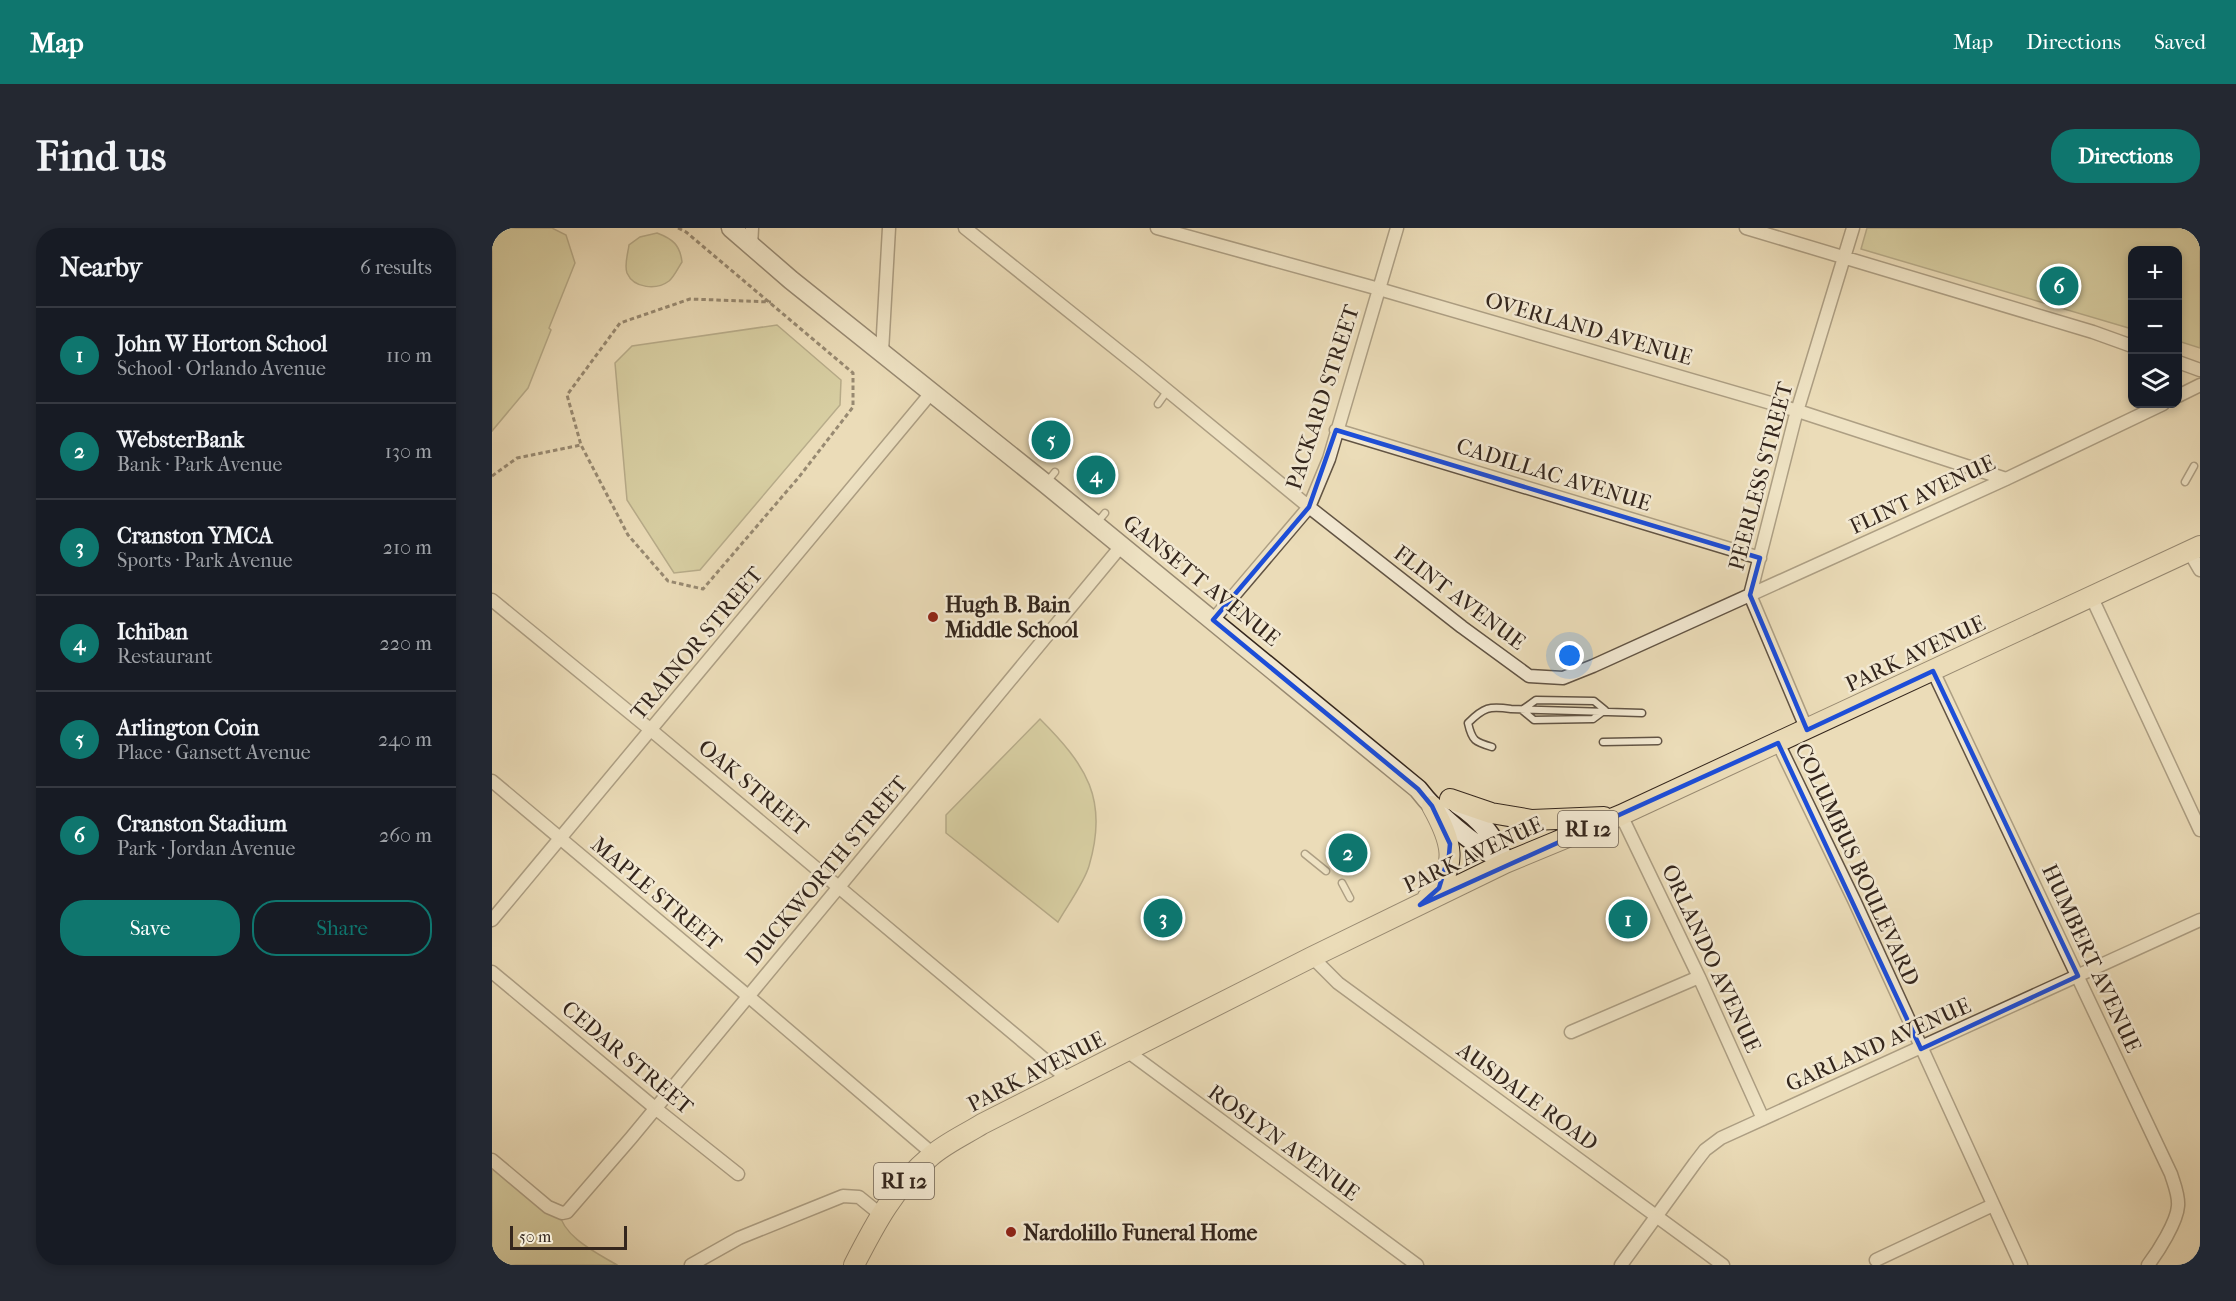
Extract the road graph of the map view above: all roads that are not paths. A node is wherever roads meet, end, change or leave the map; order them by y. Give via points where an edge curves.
1 (731, 228) edge
2 (752, 228) edge
3 (889, 228) edge
4 (965, 228) edge
5 (1157, 228) edge
6 (1397, 228) edge
7 (1746, 228) edge
8 (1852, 228) edge
9 (751, 247) junction
10 (1844, 256) junction
11 (1379, 289) junction
12 (2128, 344) edge
13 (882, 352) junction
14 (2182, 363) edge
15 (2200, 370) edge
16 (2200, 385) edge
17 (1168, 390) junction
18 (931, 393) junction
19 (2182, 394) edge
20 (1158, 404) dead end
21 (2155, 408) edge
22 (1798, 411) junction
23 (1336, 430) junction
24 (2194, 466) dead end
25 (2006, 479) junction
26 (2185, 482) dead end
27 (1309, 507) junction
28 (1122, 546) junction
29 (2195, 549) edge
30 (1760, 558) junction
31 (2200, 570) edge
32 (1750, 595) junction
33 (2092, 598) junction
34 (492, 600) edge
35 (1213, 620) junction
36 (1933, 671) junction
37 (1522, 710) junction
38 (1605, 710) junction
39 (1642, 713) dead end
40 (651, 730) junction
41 (1807, 730) junction
42 (1658, 741) dead end
43 (1603, 742) dead end
44 (1778, 743) junction
45 (1492, 747) dead end
46 (492, 782) edge
47 (1441, 803) junction
48 (1621, 815) junction
49 (2200, 830) edge
50 (559, 838) junction
51 (1305, 854) dead end
52 (1505, 864) junction
53 (1326, 871) dead end
54 (1342, 883) dead end
55 (840, 887) junction
56 (1350, 898) dead end
57 (1420, 905) junction
58 (492, 920) edge
59 (2200, 920) edge
60 (1312, 957) junction
61 (492, 972) edge
62 (2078, 976) junction
63 (1699, 977) junction
64 (748, 996) junction
65 (1571, 1032) dead end
66 (1921, 1049) junction
67 (1127, 1051) junction
68 (1069, 1080) junction
69 (656, 1108) junction
70 (1763, 1119) junction
71 (933, 1154) junction
72 (492, 1160) edge
73 (738, 1173) dead end
74 (1993, 1205) junction
75 (880, 1214) junction
76 (1657, 1216) junction
77 (1876, 1260) dead end
78 (2150, 1264) edge
79 (691, 1265) edge
80 (854, 1265) edge
81 (1417, 1265) edge
82 (1621, 1265) edge
83 (1723, 1265) edge
84 (2021, 1265) edge

1 - 9 main road, GANSETT AVENUE
2 - 9 street
3 - 13 street
4 - 17 street, FLINT AVENUE
5 - 11 street, OVERLAND AVENUE
6 - 11 street, PACKARD STREET
7 - 10 street
8 - 10 street, PEERLESS STREET
9 - 13 main road, GANSETT AVENUE
10 - 12 street
10 - 22 street, PEERLESS STREET
11 - 22 street, OVERLAND AVENUE
11 - 23 street, PACKARD STREET
13 - 18 main road, GANSETT AVENUE
14 - 15 street
16 - 19 street
17 - 20 lane
17 - 27 street, FLINT AVENUE
18 - 28 main road, GANSETT AVENUE via 1050,478 1100,519
18 - 40 street, TRAINOR STREET
21 - 25 street, FLINT AVENUE
22 - 25 street, OVERLAND AVENUE
22 - 30 street, PEERLESS STREET
23 - 27 street, PACKARD STREET
23 - 30 street, CADILLAC AVENUE
24 - 26 lane
25 - 32 street, FLINT AVENUE
27 - 32 street, FLINT AVENUE via 1529,676 1563,678
27 - 35 street, PACKARD STREET
28 - 35 main road, GANSETT AVENUE
28 - 55 street, DUCKWORTH STREET
29 - 31 street
29 - 33 main road, PARK AVENUE / RI 12
30 - 32 street, PEERLESS STREET
32 - 41 street, PEERLESS STREET
33 - 36 main road, PARK AVENUE / RI 12
33 - 49 street
34 - 40 street, OAK STREET
35 - 47 main road, GANSETT AVENUE
36 - 41 main road, PARK AVENUE / RI 12
36 - 62 street, HUMBERT AVENUE
37 - 38 lane
37 - 38 lane via 1536,700 1594,701
37 - 45 lane via 1490,706 1468,723 1477,743
38 - 39 lane
40 - 50 street, TRAINOR STREET
40 - 55 street, OAK STREET
41 - 44 main road, PARK AVENUE / RI 12
42 - 43 lane
44 - 48 main road, PARK AVENUE / RI 12
44 - 66 street, COLUMBUS BOULEVARD
46 - 50 street, MAPLE STREET
47 - 48 main road via 1532,820
47 - 52 main road, GANSETT AVENUE via 1472,842
47 - 57 main road via 1450,844 1447,873 1439,888
48 - 52 main road, PARK AVENUE / RI 12
48 - 63 street, ORLANDO AVENUE
50 - 58 street, TRAINOR STREET
50 - 64 street, MAPLE STREET
51 - 53 lane
52 - 57 main road, PARK AVENUE / RI 12
54 - 56 lane
55 - 64 street, DUCKWORTH STREET
55 - 68 street, OAK STREET
57 - 60 main road, PARK AVENUE / RI 12
59 - 62 street, GARLAND AVENUE
60 - 67 main road, PARK AVENUE / RI 12
60 - 76 street, AUSDALE ROAD via 1338,983
61 - 69 street, CEDAR STREET
62 - 66 street, GARLAND AVENUE
62 - 78 street, HUMBERT AVENUE via 2176,1190 2177,1212
63 - 65 street
63 - 70 street, ORLANDO AVENUE
64 - 69 street, DUCKWORTH STREET
64 - 71 street, MAPLE STREET
66 - 70 street, GARLAND AVENUE
66 - 74 street, COLUMBUS BOULEVARD
67 - 68 main road, PARK AVENUE / RI 12
67 - 81 street, ROSLYN AVENUE
68 - 71 main road, PARK AVENUE / RI 12
69 - 72 street, DUCKWORTH STREET via 567,1212 548,1207
69 - 73 street, CEDAR STREET
70 - 76 street, GARLAND AVENUE via 1721,1138 1705,1150
71 - 75 main road, PARK AVENUE / RI 12 via 904,1181
74 - 77 street
74 - 84 street, COLUMBUS BOULEVARD
75 - 79 street via 859,1197 843,1196 740,1238
75 - 80 main road, PARK AVENUE / RI 12
76 - 82 street, GARLAND AVENUE
76 - 83 street, AUSDALE ROAD

